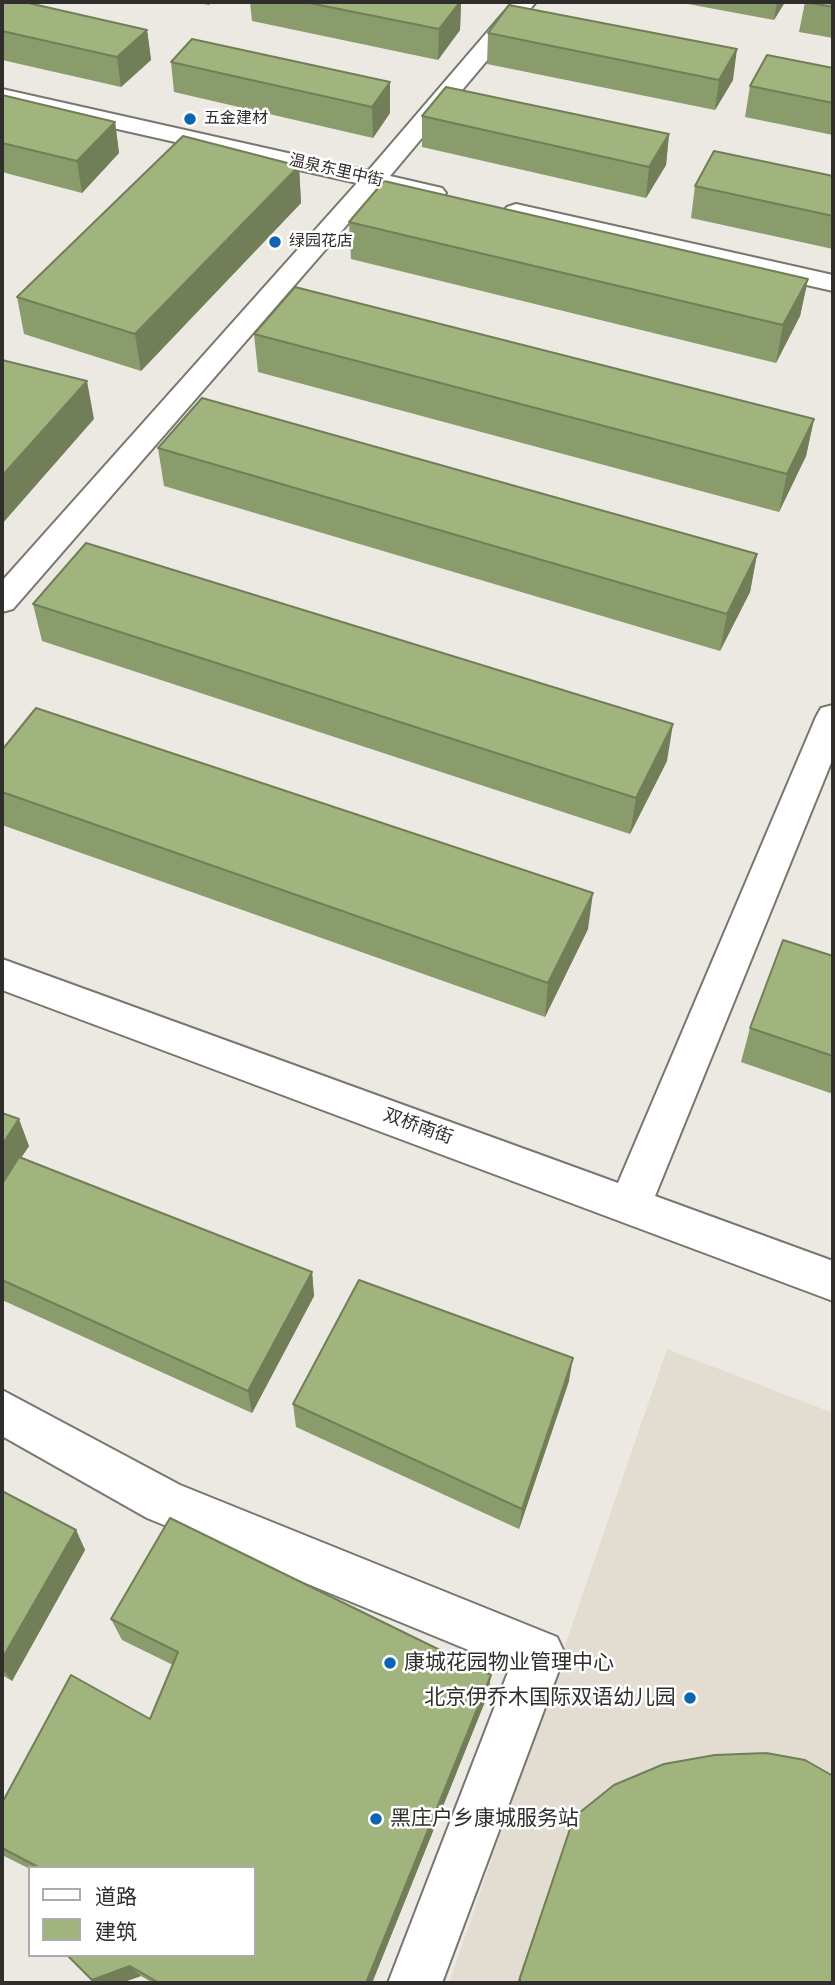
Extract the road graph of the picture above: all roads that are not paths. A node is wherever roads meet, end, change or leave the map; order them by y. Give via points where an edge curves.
1 (525, 2) edge
2 (2, 96) edge
3 (372, 179) junction
4 (454, 198) edge
5 (494, 207) edge
6 (833, 283) edge
7 (2, 601) edge
8 (833, 717) edge
9 (2, 974) edge
10 (630, 1205) junction
11 (833, 1281) edge
12 (2, 1412) edge
13 (415, 1983) edge

1 - 3 street
2 - 3 street, 温泉东里中街
3 - 4 street, 温泉东里中街
3 - 7 street
5 - 6 street
8 - 10 street
9 - 10 street, 双桥南街
10 - 11 street, 双桥南街
12 - 13 street via 164,1502 540,1654

